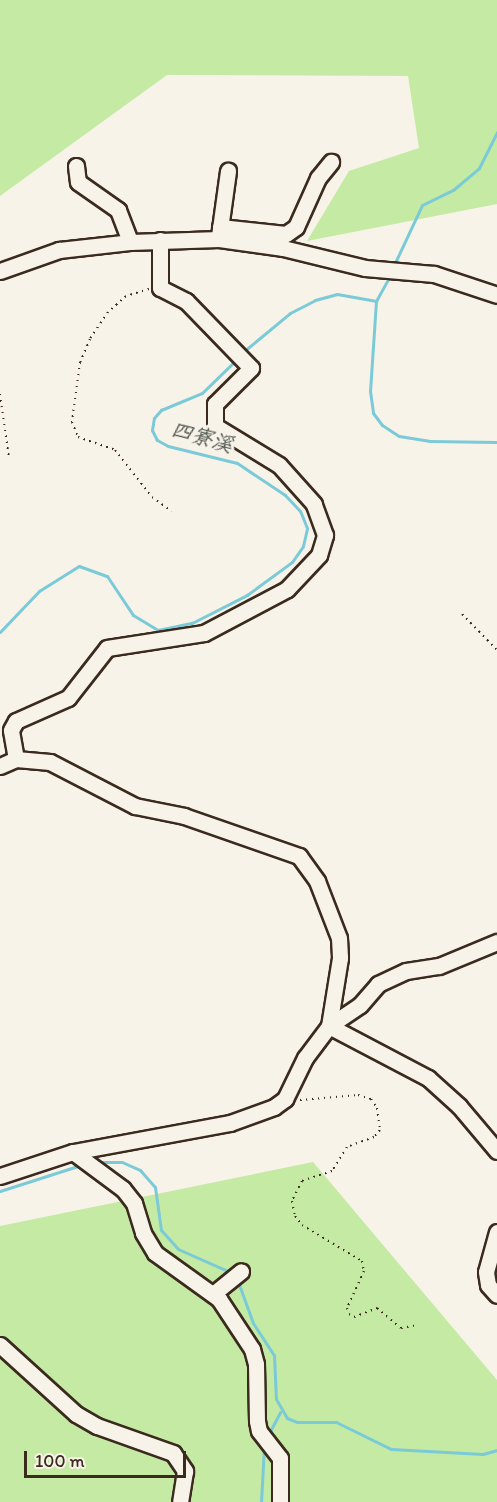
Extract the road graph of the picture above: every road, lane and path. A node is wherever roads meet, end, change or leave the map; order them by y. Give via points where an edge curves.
1 (331, 162) dead end
2 (76, 166) dead end
3 (228, 171) dead end
4 (220, 233) junction
5 (160, 240) junction
6 (130, 242) junction
7 (0, 271) edge
8 (160, 288) junction
9 (497, 296) edge
10 (0, 394) edge
11 (9, 458) dead end
12 (171, 511) dead end
13 (462, 614) dead end
14 (497, 650) edge
15 (16, 759) junction
16 (0, 766) edge
17 (497, 942) edge
18 (329, 1026) junction
19 (285, 1099) junction
20 (497, 1151) edge
21 (73, 1152) junction
22 (0, 1176) edge
23 (497, 1232) edge
24 (241, 1271) dead end
25 (213, 1294) junction
26 (497, 1295) edge
27 (418, 1325) dead end
28 (0, 1345) edge
29 (180, 1502) edge
30 (280, 1502) edge

1 - 4 street via 318,178 296,227 286,234
2 - 6 street via 78,182 118,210
3 - 4 street
4 - 5 street
4 - 9 street via 392,271 434,274
5 - 6 street
5 - 8 street
6 - 7 street via 59,250
8 - 12 path via 126,296 108,312 90,339 80,362 72,422 78,437 116,450 152,497
8 - 15 street via 186,302 251,368 215,404 215,426 279,465 314,504 325,535 319,555 286,589 204,633 107,648 68,698 16,721 11,730
10 - 11 path
13 - 14 path
15 - 16 street
15 - 18 street via 50,762 135,806 184,816 298,856 317,881 339,938 340,958
17 - 18 street via 439,966 406,971 378,984 360,1005
18 - 19 street via 305,1058
18 - 20 street via 428,1078 459,1106
19 - 21 street via 230,1123
19 - 27 path via 358,1095 370,1099 377,1108 380,1130 374,1137 347,1147 332,1171 302,1181 292,1201 302,1225 362,1261 364,1271 347,1308 349,1314 354,1317 377,1308 401,1328
21 - 22 street
21 - 25 street via 123,1189 134,1203 143,1233 156,1253
23 - 26 street via 486,1272 488,1285
24 - 25 street
25 - 30 street via 252,1349 256,1364 256,1421 280,1458
28 - 29 street via 76,1414 97,1426 173,1453 185,1471

